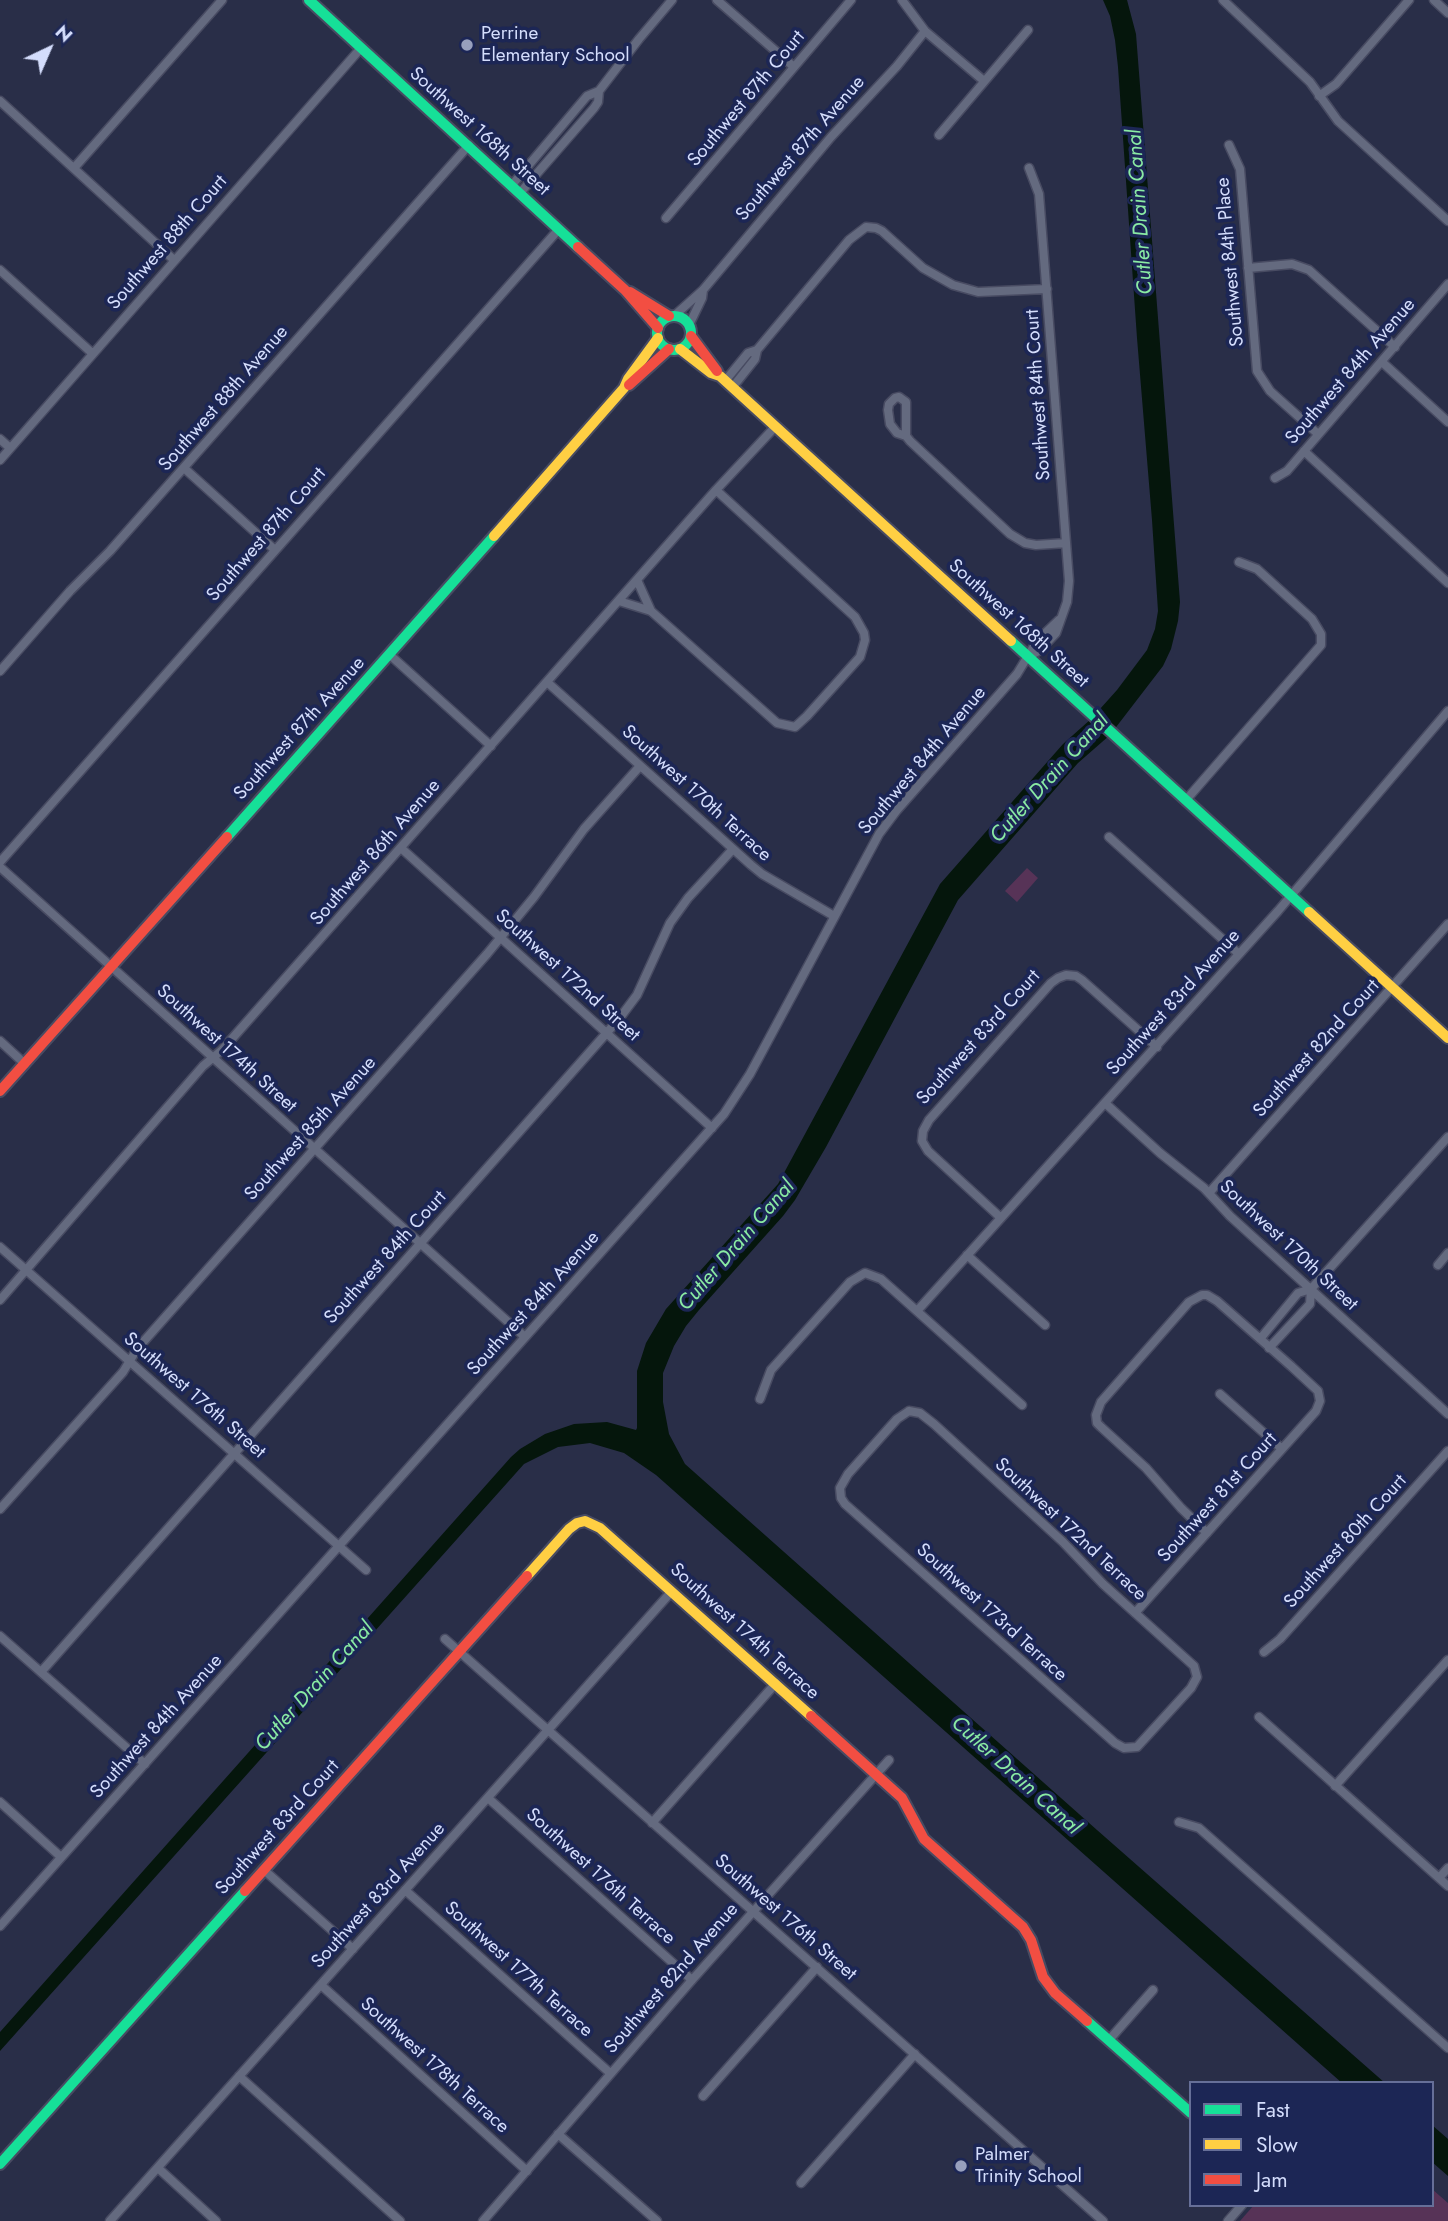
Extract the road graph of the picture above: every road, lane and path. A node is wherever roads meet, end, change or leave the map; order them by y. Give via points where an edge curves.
1 (222, 0) edge
2 (309, 0) edge
3 (672, 0) edge
4 (716, 0) edge
5 (851, 0) edge
6 (902, 0) edge
7 (1223, 0) edge
8 (1238, 0) edge
9 (1409, 0) edge
10 (1434, 0) edge
11 (1231, 8) junction
12 (1448, 13) edge
13 (1028, 30) dead end
14 (925, 31) junction
15 (361, 48) junction
16 (794, 67) junction
17 (984, 81) junction
18 (599, 91) junction
19 (1320, 96) junction
20 (0, 102) edge
21 (939, 135) dead end
22 (469, 145) junction
23 (1229, 145) dead end
24 (1029, 167) dead end
25 (74, 168) junction
26 (516, 189) junction
27 (666, 218) dead end
28 (1448, 221) edge
29 (559, 229) junction
30 (174, 260) junction
31 (1248, 268) junction
32 (0, 270) edge
33 (1448, 284) edge
34 (1047, 289) junction
35 (625, 290) junction
36 (703, 290) junction
37 (671, 316) junction
38 (690, 331) junction
39 (658, 333) junction
40 (1395, 346) junction
41 (675, 349) junction
42 (92, 353) junction
43 (1382, 362) junction
44 (725, 382) junction
45 (624, 388) junction
46 (1448, 422) edge
47 (775, 427) junction
48 (1318, 434) junction
49 (906, 436) dead end
50 (0, 439) edge
51 (10, 448) junction
52 (1304, 452) junction
53 (0, 460) edge
54 (184, 468) junction
55 (1275, 478) dead end
56 (716, 490) junction
57 (1066, 543) junction
58 (275, 550) junction
59 (1239, 562) dead end
60 (638, 580) junction
61 (1448, 583) edge
62 (619, 601) junction
63 (651, 611) junction
64 (390, 655) junction
65 (1028, 657) junction
66 (0, 671) edge
67 (547, 682) junction
68 (1448, 711) edge
69 (491, 746) junction
70 (640, 766) junction
71 (1186, 800) junction
72 (1109, 837) dead end
73 (401, 848) junction
74 (733, 849) junction
75 (0, 862) edge
76 (0, 867) edge
77 (1290, 896) junction
78 (834, 916) junction
79 (1448, 924) edge
80 (500, 937) junction
81 (1239, 954) junction
82 (111, 967) junction
83 (1392, 988) junction
84 (606, 1033) junction
85 (1448, 1038) edge
86 (0, 1041) edge
87 (1157, 1047) junction
88 (212, 1058) junction
89 (25, 1064) junction
90 (0, 1091) edge
91 (1105, 1103) junction
92 (712, 1128) junction
93 (1448, 1137) edge
94 (314, 1149) junction
95 (1209, 1193) junction
96 (1001, 1218) junction
97 (421, 1242) junction
98 (0, 1247) edge
99 (1448, 1253) edge
100 (967, 1255) junction
101 (1437, 1265) dead end
102 (26, 1270) junction
103 (1311, 1289) junction
104 (0, 1300) edge
105 (917, 1311) junction
106 (1045, 1325) dead end
107 (525, 1337) junction
108 (1260, 1339) junction
109 (1269, 1348) junction
110 (130, 1360) junction
111 (1220, 1394) dead end
112 (760, 1399) dead end
113 (1022, 1405) dead end
114 (1448, 1414) edge
115 (1282, 1449) junction
116 (1448, 1451) edge
117 (234, 1453) junction
118 (840, 1493) joint
119 (0, 1509) edge
120 (585, 1521) joint
121 (1207, 1532) junction
122 (340, 1546) junction
123 (366, 1570) dead end
124 (672, 1591) junction
125 (1135, 1613) junction
126 (0, 1636) edge
127 (445, 1639) dead end
128 (1264, 1651) dead end
129 (459, 1652) junction
130 (1448, 1660) edge
131 (40, 1672) junction
132 (1196, 1677) joint
133 (776, 1684) junction
134 (1259, 1717) dead end
135 (548, 1731) junction
136 (889, 1760) dead end
137 (145, 1763) junction
138 (877, 1774) junction
139 (1335, 1786) junction
140 (488, 1798) junction
141 (0, 1802) edge
142 (1179, 1822) dead end
143 (652, 1823) junction
144 (61, 1857) junction
145 (1448, 1868) edge
146 (264, 1870) junction
147 (1439, 1878) junction
148 (1448, 1886) edge
149 (405, 1891) junction
150 (753, 1912) junction
151 (0, 1926) edge
152 (353, 1950) junction
153 (817, 1967) junction
154 (692, 1980) junction
155 (321, 1985) junction
156 (1153, 1990) dead end
157 (1109, 2040) junction
158 (1448, 2048) edge
159 (915, 2054) junction
160 (610, 2073) junction
161 (239, 2076) junction
162 (703, 2096) dead end
163 (1189, 2111) edge
164 (558, 2134) junction
165 (0, 2164) edge
166 (158, 2168) junction
167 (527, 2171) junction
168 (801, 2183) dead end
169 (1240, 2207) edge
170 (110, 2221) edge
171 (216, 2221) edge
172 (400, 2221) edge
173 (483, 2221) edge
174 (657, 2221) edge
175 (1103, 2221) edge
176 (1228, 2221) edge

1 - 25 street
2 - 15 street, Southwest 168th Street
3 - 18 street
4 - 16 street
5 - 16 street, Southwest 87th Court
6 - 14 street
7 - 11 street
8 - 11 street
9 - 19 street via 1336,84
10 - 12 street
11 - 19 street
13 - 17 street
14 - 17 street
14 - 36 street, Southwest 87th Avenue
15 - 22 street, Southwest 168th Street
15 - 30 street, Southwest 88th Court
16 - 27 street, Southwest 87th Court
17 - 21 street
18 - 26 street via 587,96
18 - 26 street via 594,108
19 - 28 street via 1338,121
20 - 25 street
22 - 26 street, Southwest 168th Street
22 - 54 street, Southwest 88th Avenue
23 - 31 street, Southwest 84th Place via 1240,169
24 - 34 street, Southwest 84th Court via 1039,194
25 - 30 street
26 - 29 street, Southwest 168th Street
29 - 35 street, Southwest 168th Street
29 - 58 street, Southwest 87th Court
30 - 42 street, Southwest 88th Court
31 - 40 street via 1292,264 1309,270
31 - 48 street, Southwest 84th Place via 1255,364 1260,377
32 - 42 street
33 - 40 street, Southwest 84th Avenue
34 - 44 street via 978,292 953,285 923,268 887,234 866,227 849,240 757,350 755,359
34 - 57 street, Southwest 84th Court
35 - 37 street, Southwest 168th Street
35 - 39 street, Southwest 168th Street
36 - 37 street, Southwest 87th Avenue
36 - 38 street, Southwest 87th Avenue
37 - 38 street via 683,318
37 - 39 street via 661,322
38 - 41 street via 689,342
38 - 44 street, Southwest 168th Street
39 - 41 street via 661,343
39 - 45 street, Southwest 87th Avenue
40 - 43 street, Southwest 84th Avenue
41 - 44 street, Southwest 168th Street
41 - 45 street, Southwest 87th Avenue
42 - 51 street, Southwest 88th Court
43 - 46 street
43 - 48 street, Southwest 84th Avenue
44 - 47 street, Southwest 168th Street
45 - 64 street, Southwest 87th Avenue
47 - 56 street, Southwest 86th Avenue
47 - 65 street, Southwest 168th Street
48 - 52 street, Southwest 84th Avenue
49 - 57 street via 1010,534 1031,544
50 - 51 street
51 - 53 street, Southwest 88th Court
52 - 55 street, Southwest 84th Avenue
52 - 61 street
54 - 58 street
54 - 66 street, Southwest 88th Avenue
56 - 60 street, Southwest 86th Avenue
56 - 63 street via 855,617 865,640 860,657 801,723 790,727 758,708
57 - 65 street, Southwest 84th Court via 1069,592 1059,620
58 - 75 street, Southwest 87th Court
59 - 71 street via 1257,569 1312,619 1322,639 1318,650
60 - 62 street, Southwest 86th Avenue
60 - 63 street
62 - 63 street
62 - 67 street, Southwest 86th Avenue
64 - 69 street
64 - 82 street, Southwest 87th Avenue
65 - 71 street, Southwest 168th Street
65 - 78 street, Southwest 84th Avenue via 886,824
67 - 69 street, Southwest 86th Avenue
67 - 70 street, Southwest 170th Terrace
68 - 77 street, Southwest 83rd Avenue
69 - 73 street, Southwest 86th Avenue
70 - 74 street, Southwest 170th Terrace
70 - 80 street, Southwest 85th Avenue
71 - 77 street, Southwest 168th Street
72 - 81 street
73 - 80 street, Southwest 172nd Street
73 - 88 street, Southwest 86th Avenue
74 - 78 street, Southwest 170th Terrace via 762,874
74 - 84 street, Southwest 84th Court via 678,912 632,1003
76 - 82 street, Southwest 174th Street
77 - 81 street, Southwest 83rd Avenue
77 - 83 street, Southwest 168th Street
78 - 92 street, Southwest 84th Avenue via 745,1083
79 - 83 street, Southwest 82nd Court
80 - 84 street, Southwest 172nd Street
80 - 94 street, Southwest 85th Avenue
81 - 87 street, Southwest 83rd Avenue
82 - 88 street, Southwest 174th Street
82 - 89 street, Southwest 87th Avenue
83 - 85 street, Southwest 168th Street
83 - 95 street, Southwest 82nd Court
84 - 92 street, Southwest 172nd Street
84 - 97 street, Southwest 84th Court
86 - 89 street
87 - 91 street, Southwest 83rd Avenue
87 - 96 street, Southwest 83rd Court via 1089,985 1072,975 1051,983 929,1120 922,1136 928,1151
88 - 94 street, Southwest 174th Street
88 - 102 street, Southwest 86th Avenue
89 - 90 street, Southwest 87th Avenue
91 - 95 street, Southwest 170th Street
91 - 96 street, Southwest 83rd Avenue
92 - 107 street, Southwest 84th Avenue
93 - 103 street
94 - 97 street, Southwest 174th Street
94 - 110 street, Southwest 85th Avenue
95 - 103 street, Southwest 170th Street
96 - 100 street, Southwest 83rd Avenue
97 - 107 street, Southwest 174th Street
97 - 117 street, Southwest 84th Court
98 - 102 street, Southwest 176th Street
99 - 101 street
100 - 105 street, Southwest 83rd Avenue
100 - 106 street
102 - 104 street, Southwest 86th Avenue
102 - 110 street, Southwest 176th Street
103 - 108 street via 1298,1293
103 - 109 street via 1310,1304
103 - 114 street, Southwest 170th Street
105 - 112 street via 881,1279 865,1273 850,1282 771,1370
105 - 113 street
107 - 122 street, Southwest 84th Avenue
108 - 109 street
108 - 121 street via 1207,1295 1193,1299 1101,1402 1096,1415 1097,1423
109 - 115 street, Southwest 81st Court via 1318,1391 1320,1401
110 - 117 street, Southwest 176th Street
110 - 119 street, Southwest 85th Avenue
111 - 115 street
115 - 121 street, Southwest 81st Court
116 - 128 street, Southwest 80th Court via 1280,1639
117 - 122 street, Southwest 176th Street
117 - 131 street, Southwest 84th Court
118 - 125 street, Southwest 172nd Terrace via 848,1474 897,1419 914,1411 934,1424
118 - 132 street, Southwest 173rd Terrace via 850,1509 1115,1744 1129,1749 1142,1744
120 - 124 street, Southwest 174th Terrace via 600,1528
120 - 129 street, Southwest 83rd Court via 569,1528
121 - 125 street, Southwest 81st Court
122 - 123 street, Southwest 176th Street
122 - 137 street, Southwest 84th Avenue
124 - 133 street, Southwest 174th Terrace
124 - 135 street, Southwest 83rd Avenue
125 - 132 street, Southwest 172nd Terrace via 1190,1662
126 - 131 street
127 - 129 street, Southwest 176th Street
129 - 135 street, Southwest 176th Street
129 - 146 street, Southwest 83rd Court
130 - 139 street
131 - 137 street
133 - 138 street, Southwest 174th Terrace
133 - 143 street
134 - 139 street
135 - 140 street, Southwest 83rd Avenue
135 - 143 street, Southwest 176th Street
136 - 138 street, Southwest 82nd Avenue
137 - 144 street, Southwest 84th Avenue
138 - 150 street, Southwest 82nd Avenue
138 - 157 street, Southwest 174th Terrace via 902,1798 924,1839 1023,1927 1048,1986
139 - 147 street
140 - 149 street, Southwest 83rd Avenue
140 - 154 street, Southwest 176th Terrace
141 - 144 street
142 - 158 street via 1199,1828
143 - 150 street, Southwest 176th Street
144 - 151 street, Southwest 84th Avenue
145 - 147 street
146 - 152 street
146 - 165 street, Southwest 83rd Court
147 - 148 street
149 - 152 street, Southwest 83rd Avenue
149 - 160 street, Southwest 177th Terrace
150 - 153 street, Southwest 176th Street
150 - 154 street, Southwest 82nd Avenue
152 - 155 street, Southwest 83rd Avenue
153 - 159 street, Southwest 176th Street
153 - 162 street
154 - 160 street, Southwest 82nd Avenue
155 - 161 street, Southwest 83rd Avenue
155 - 167 street, Southwest 178th Terrace
156 - 157 street
157 - 163 street, Southwest 174th Terrace
159 - 168 street
159 - 175 street, Southwest 176th Street
160 - 164 street, Southwest 82nd Avenue
161 - 166 street, Southwest 83rd Avenue
161 - 172 street
164 - 167 street, Southwest 82nd Avenue
164 - 174 street
166 - 170 street, Southwest 83rd Avenue
166 - 171 street
167 - 173 street, Southwest 82nd Avenue
169 - 176 street

